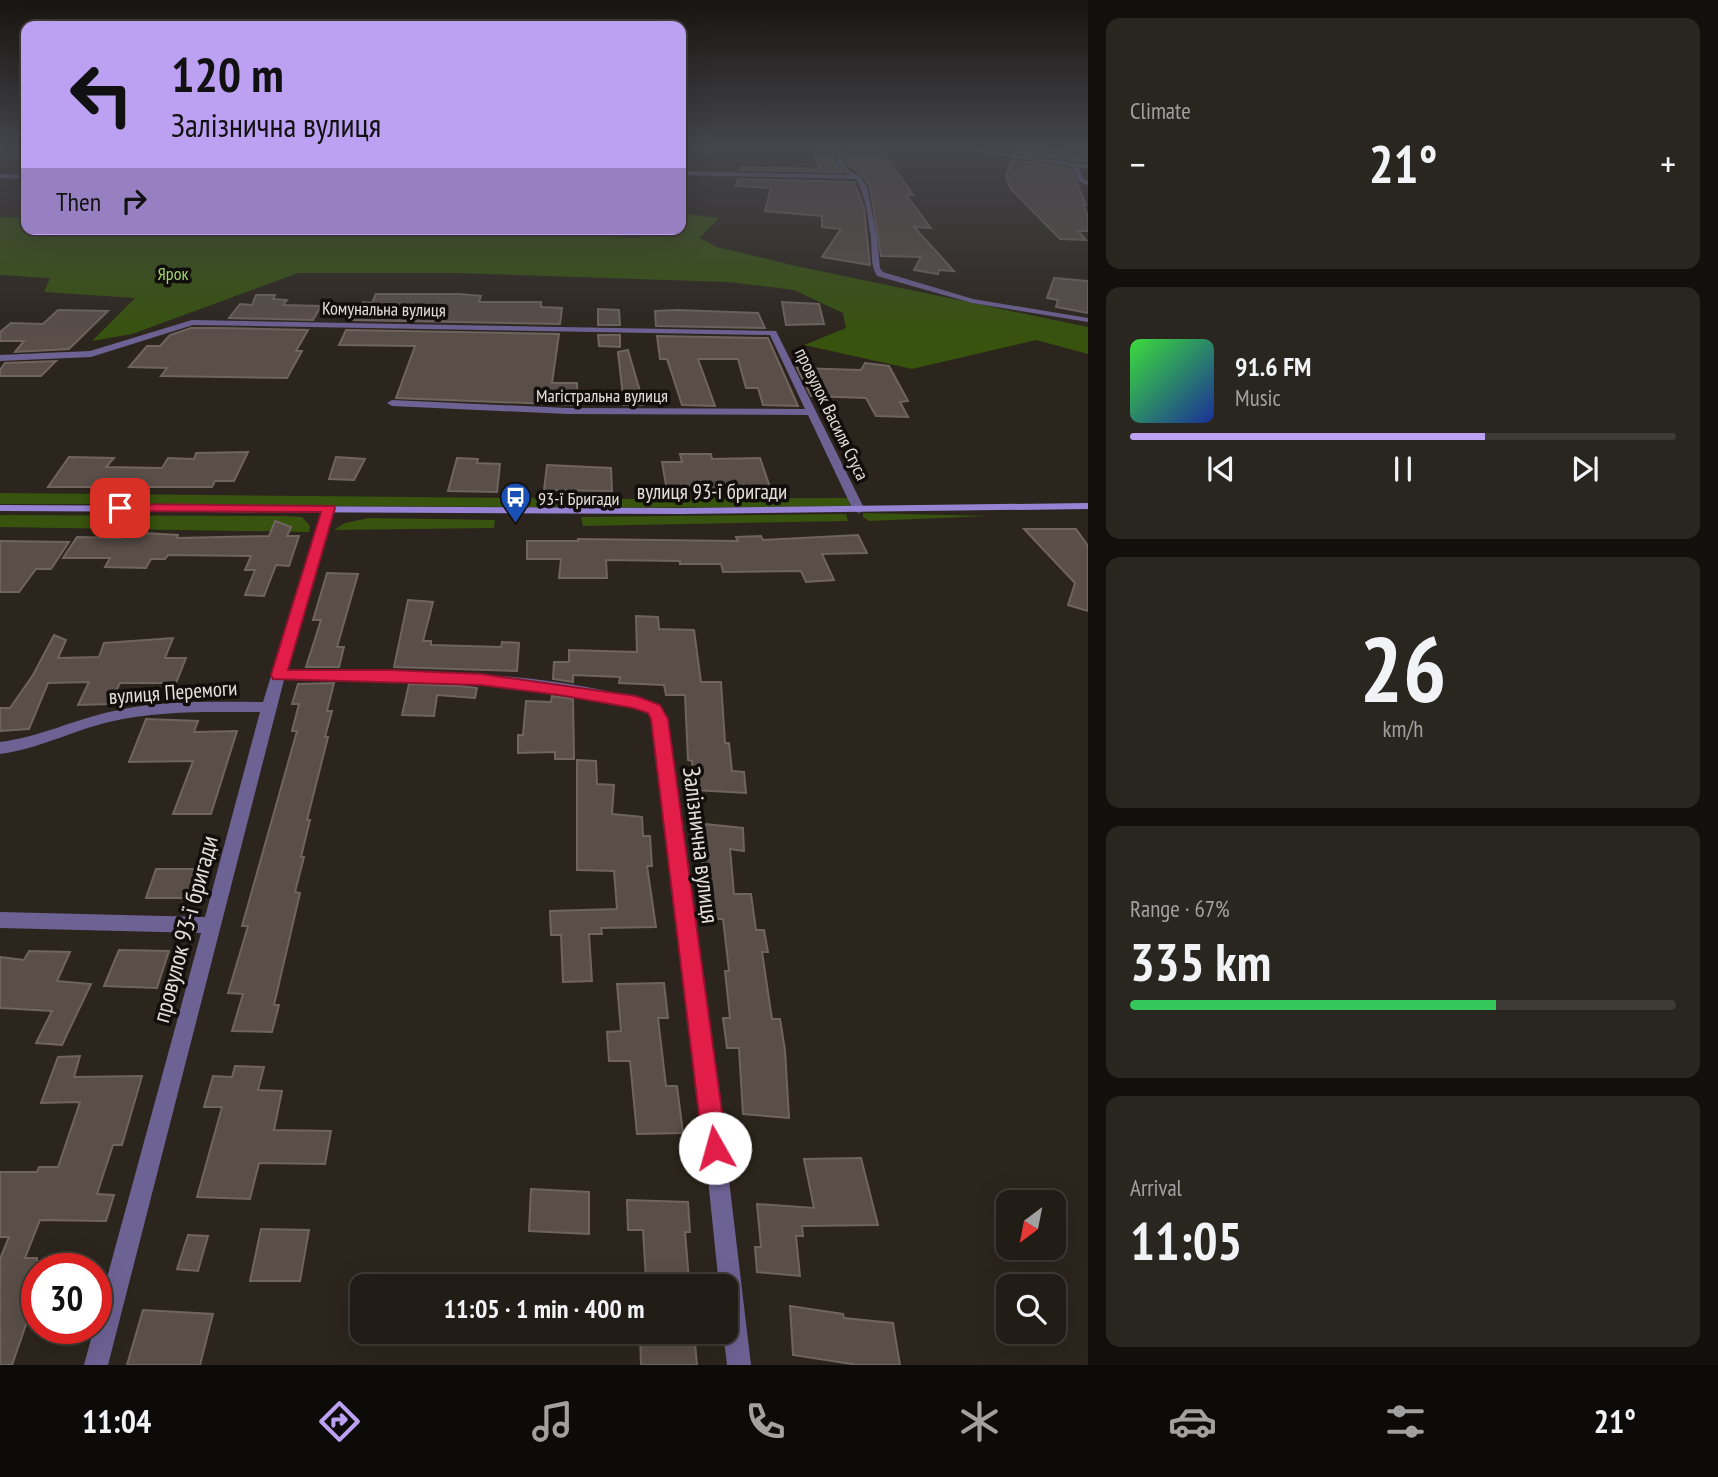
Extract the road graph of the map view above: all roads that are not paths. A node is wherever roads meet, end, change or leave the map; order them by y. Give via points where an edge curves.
1 (869, 211) edge
2 (1088, 320) edge
3 (773, 333) joint
4 (0, 358) edge
5 (392, 403) dead end
6 (813, 412) junction
7 (1088, 506) edge
8 (0, 508) edge
9 (329, 508) junction
10 (859, 510) junction
11 (279, 675) junction
12 (269, 707) junction
13 (0, 748) edge
14 (0, 920) edge
15 (211, 925) junction
16 (96, 1365) edge
17 (739, 1365) edge

1 - 2 street via 877,271 972,301
3 - 4 street, Комунальна вулиця via 192,322 91,354
3 - 6 street, провулок Василя Стуса
5 - 6 street, Магістральна вулиця via 567,411
6 - 10 street, провулок Василя Стуса
7 - 10 main road, вулиця 93-ї бригади
8 - 9 main road, вулиця 93-ї бригади
9 - 10 main road, вулиця 93-ї бригади
9 - 11 street, провулок 93-ї бригади
11 - 12 street, провулок 93-ї бригади
11 - 17 street, Залізнична вулиця via 481,680 559,689 654,709 659,719 710,1107
12 - 13 street, вулиця Перемоги via 117,715 65,729 33,744
12 - 15 street, провулок 93-ї бригади
14 - 15 street
15 - 16 street, провулок 93-ї бригади

